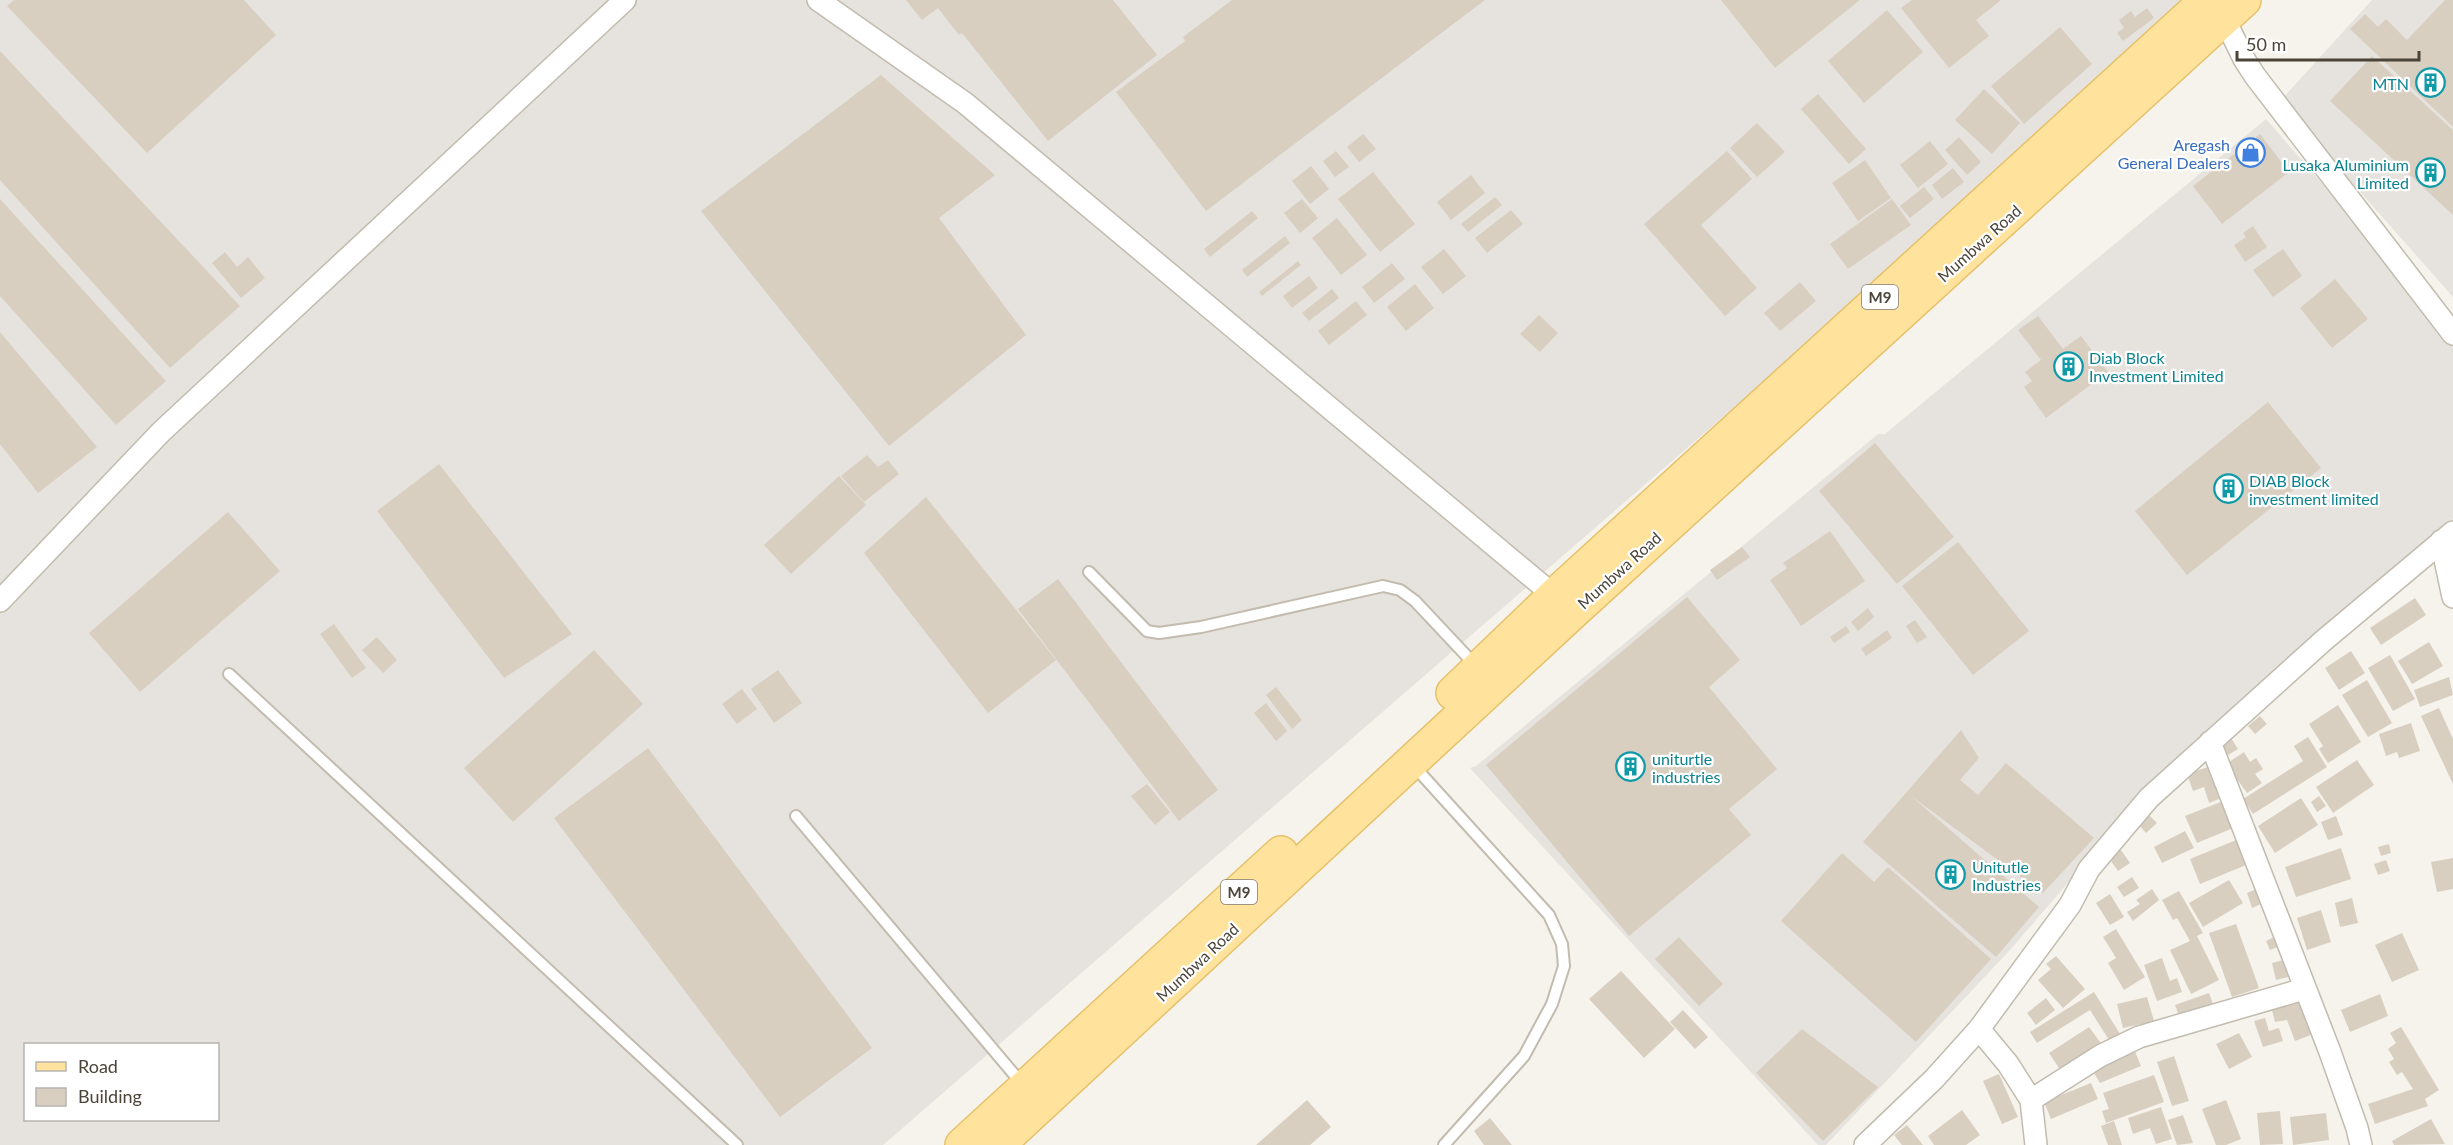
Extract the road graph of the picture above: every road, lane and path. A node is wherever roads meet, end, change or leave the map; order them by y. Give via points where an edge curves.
1 (625, 0) edge
2 (818, 0) edge
3 (2223, 5) edge
4 (2453, 334) edge
5 (2447, 537) edge
6 (1089, 572) dead end
7 (2453, 597) edge
8 (0, 601) edge
9 (1563, 604) junction
10 (1479, 669) junction
11 (229, 674) dead end
12 (2210, 742) junction
13 (1412, 763) junction
14 (796, 816) dead end
15 (2304, 989) junction
16 (1979, 1029) junction
17 (1025, 1088) junction
18 (2031, 1100) junction
19 (737, 1145) edge
20 (962, 1145) edge
21 (998, 1145) edge
22 (1444, 1145) edge
23 (1865, 1145) edge
24 (2036, 1145) edge
25 (2361, 1145) edge

1 - 8 street via 161,432
2 - 9 street via 965,103
3 - 4 street via 2240,51 2255,76
3 - 9 main road, Mumbwa Road / M9
5 - 7 street
5 - 12 street
6 - 10 lane via 1146,631 1159,633 1383,586 1400,590
9 - 10 main road, Mumbwa Road / M9
9 - 13 main road, Mumbwa Road / M9
10 - 17 main road, Mumbwa Road / M9
11 - 19 lane
12 - 15 street
12 - 16 street via 2150,798 2090,869 2070,905
13 - 21 main road, Mumbwa Road / M9
13 - 22 lane via 1549,915 1562,944 1564,966 1552,1004 1524,1056
14 - 17 lane
15 - 18 street via 2139,1037 2100,1056
15 - 25 street
16 - 18 street
16 - 23 street
17 - 20 main road, Mumbwa Road / M9
18 - 24 street

